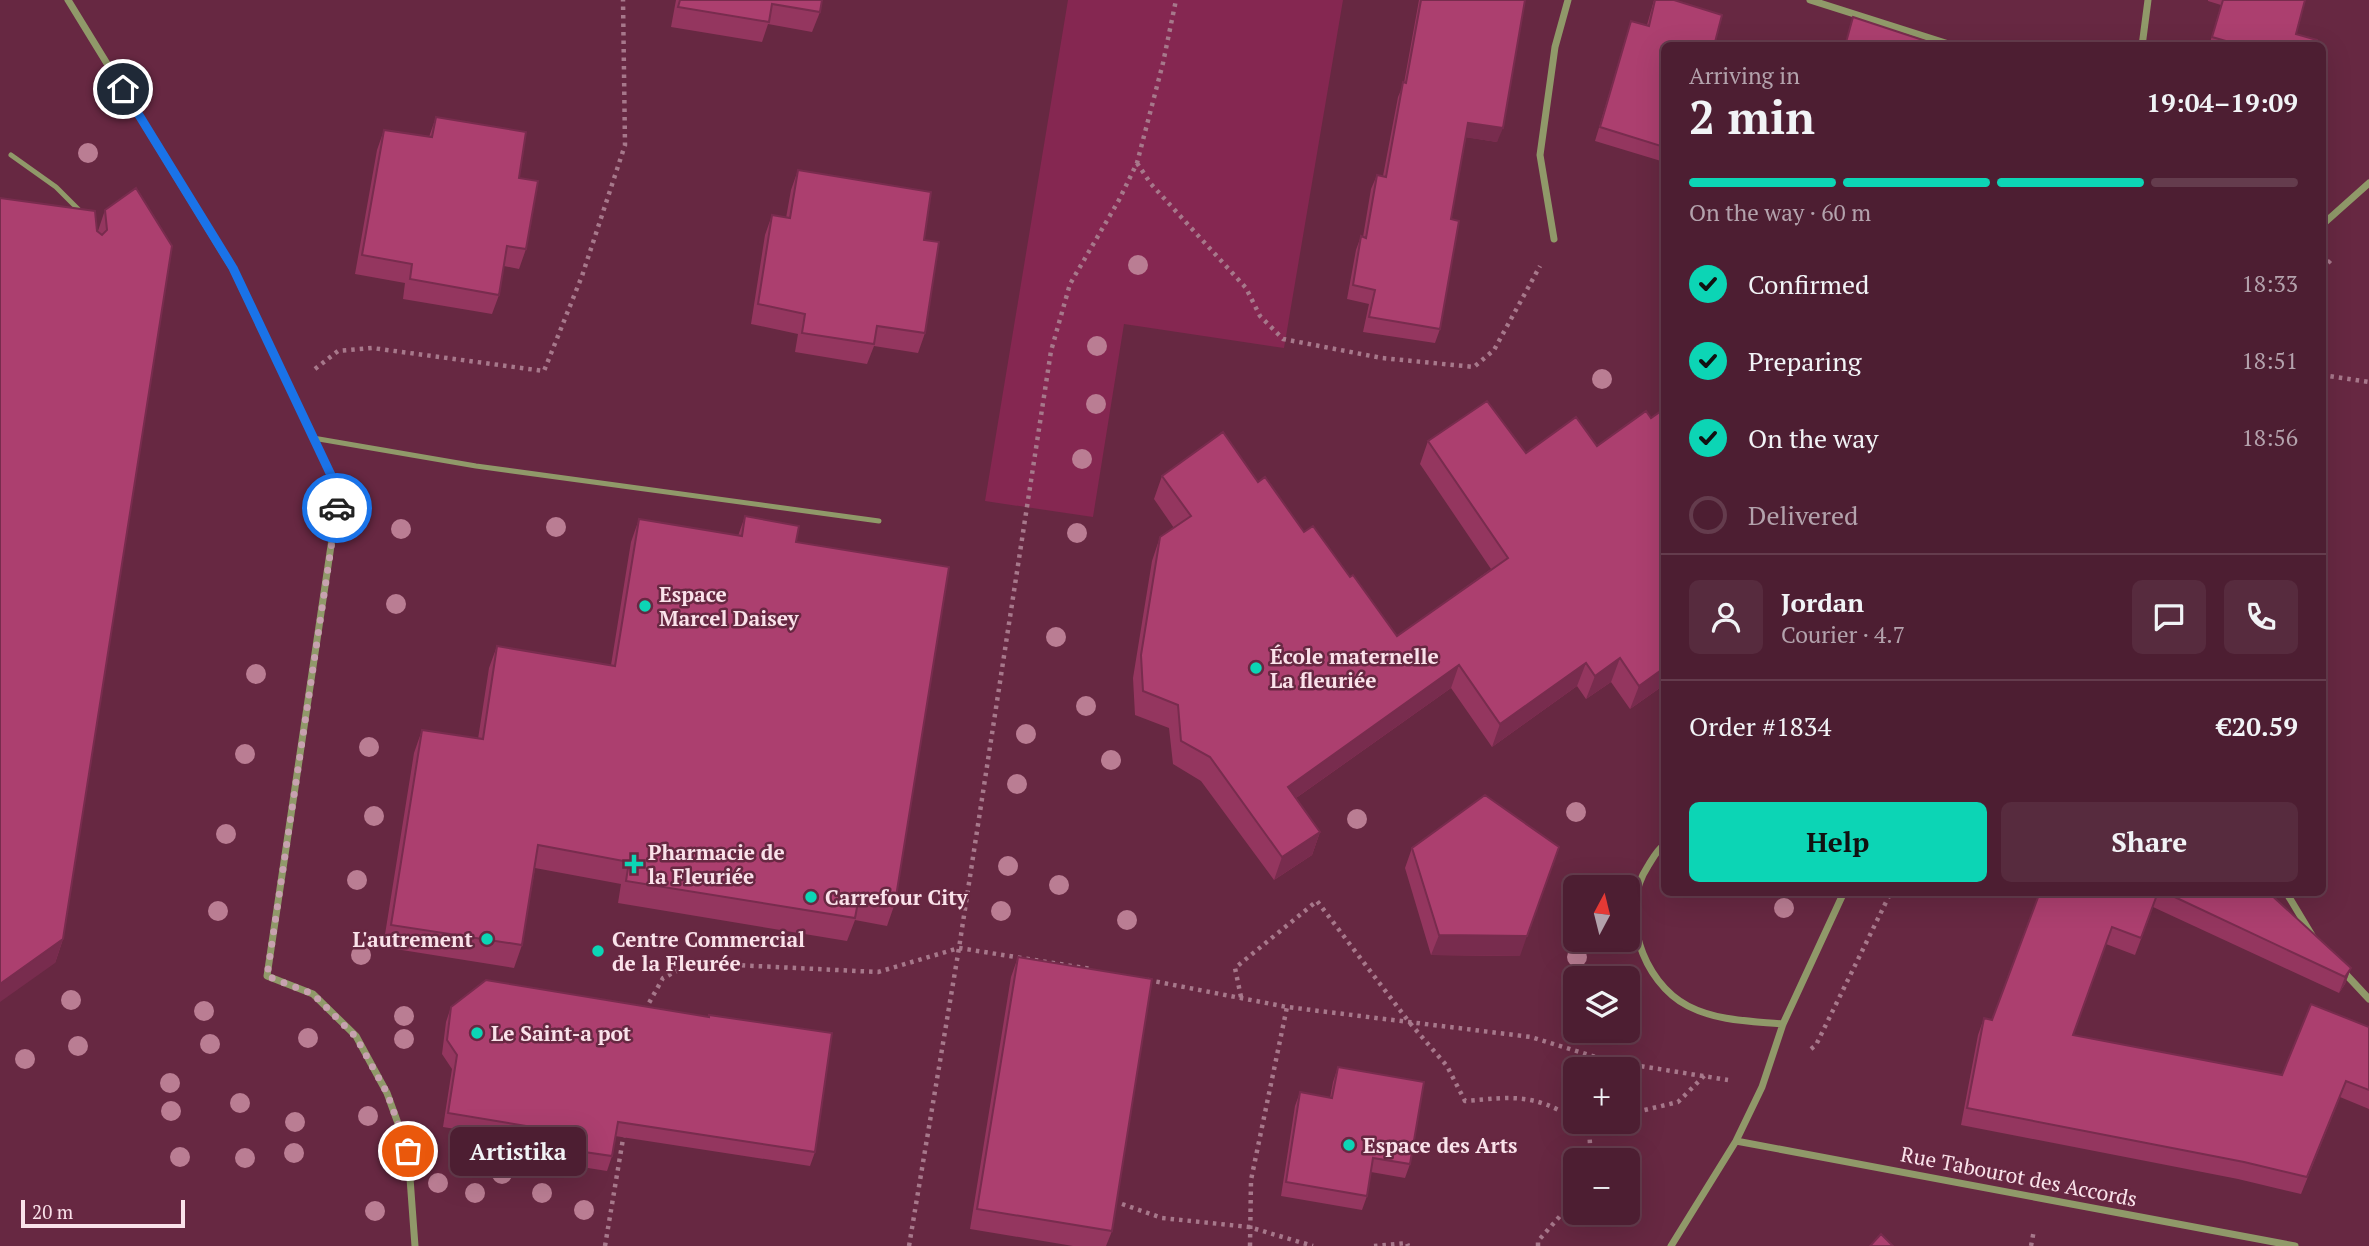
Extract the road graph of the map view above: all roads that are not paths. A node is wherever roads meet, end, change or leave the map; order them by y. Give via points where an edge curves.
1 (68, 0) edge
2 (1568, 0) edge
3 (1810, 0) edge
4 (2148, 0) edge
5 (1942, 42) edge
6 (2143, 42) edge
7 (11, 155) dead end
8 (2369, 183) edge
9 (90, 221) edge
10 (2326, 221) edge
11 (1554, 239) road end
12 (313, 438) junction
13 (879, 521) dead end
14 (1661, 847) edge
15 (1842, 896) edge
16 (2288, 896) edge
17 (2319, 945) edge
18 (2335, 963) edge
19 (2369, 999) edge
20 (1783, 1024) junction
21 (1736, 1141) junction
22 (415, 1246) edge
23 (1671, 1246) edge
24 (2295, 1246) edge

1 - 12 street via 233,268
2 - 11 street via 1555,47 1540,155
3 - 5 street
4 - 6 street
7 - 9 lane via 56,187
8 - 10 street
12 - 13 lane via 476,467
12 - 22 street via 339,492 267,976 313,994 363,1048 387,1093 408,1151
14 - 20 street via 1641,876 1635,906 1648,967 1686,1005 1710,1015
15 - 20 street
16 - 17 street
18 - 19 street
20 - 21 street via 1762,1087
21 - 23 street
21 - 24 street, Rue Tabourot des Accords

